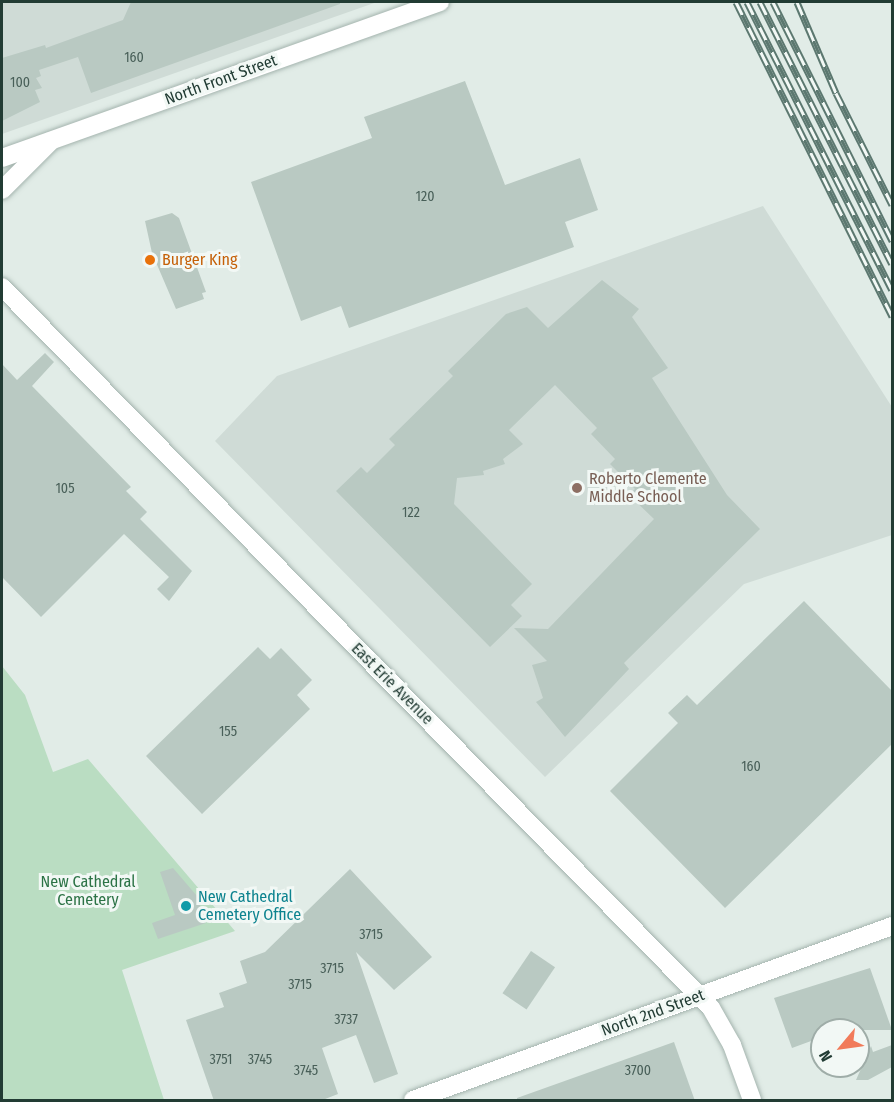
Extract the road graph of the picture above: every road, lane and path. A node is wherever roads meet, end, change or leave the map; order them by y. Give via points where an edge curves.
1 (440, 2) edge
2 (51, 141) junction
3 (2, 158) edge
4 (2, 190) edge
5 (2, 287) edge
6 (892, 926) edge
7 (699, 996) junction
8 (413, 1101) edge
9 (752, 1101) edge

1 - 2 main road, North Front Street
2 - 3 main road, North Front Street
2 - 4 main road
5 - 7 main road, East Erie Avenue
6 - 7 main road, North 2nd Street
7 - 8 main road, North 2nd Street
7 - 9 main road, East Erie Avenue via 725,1030

